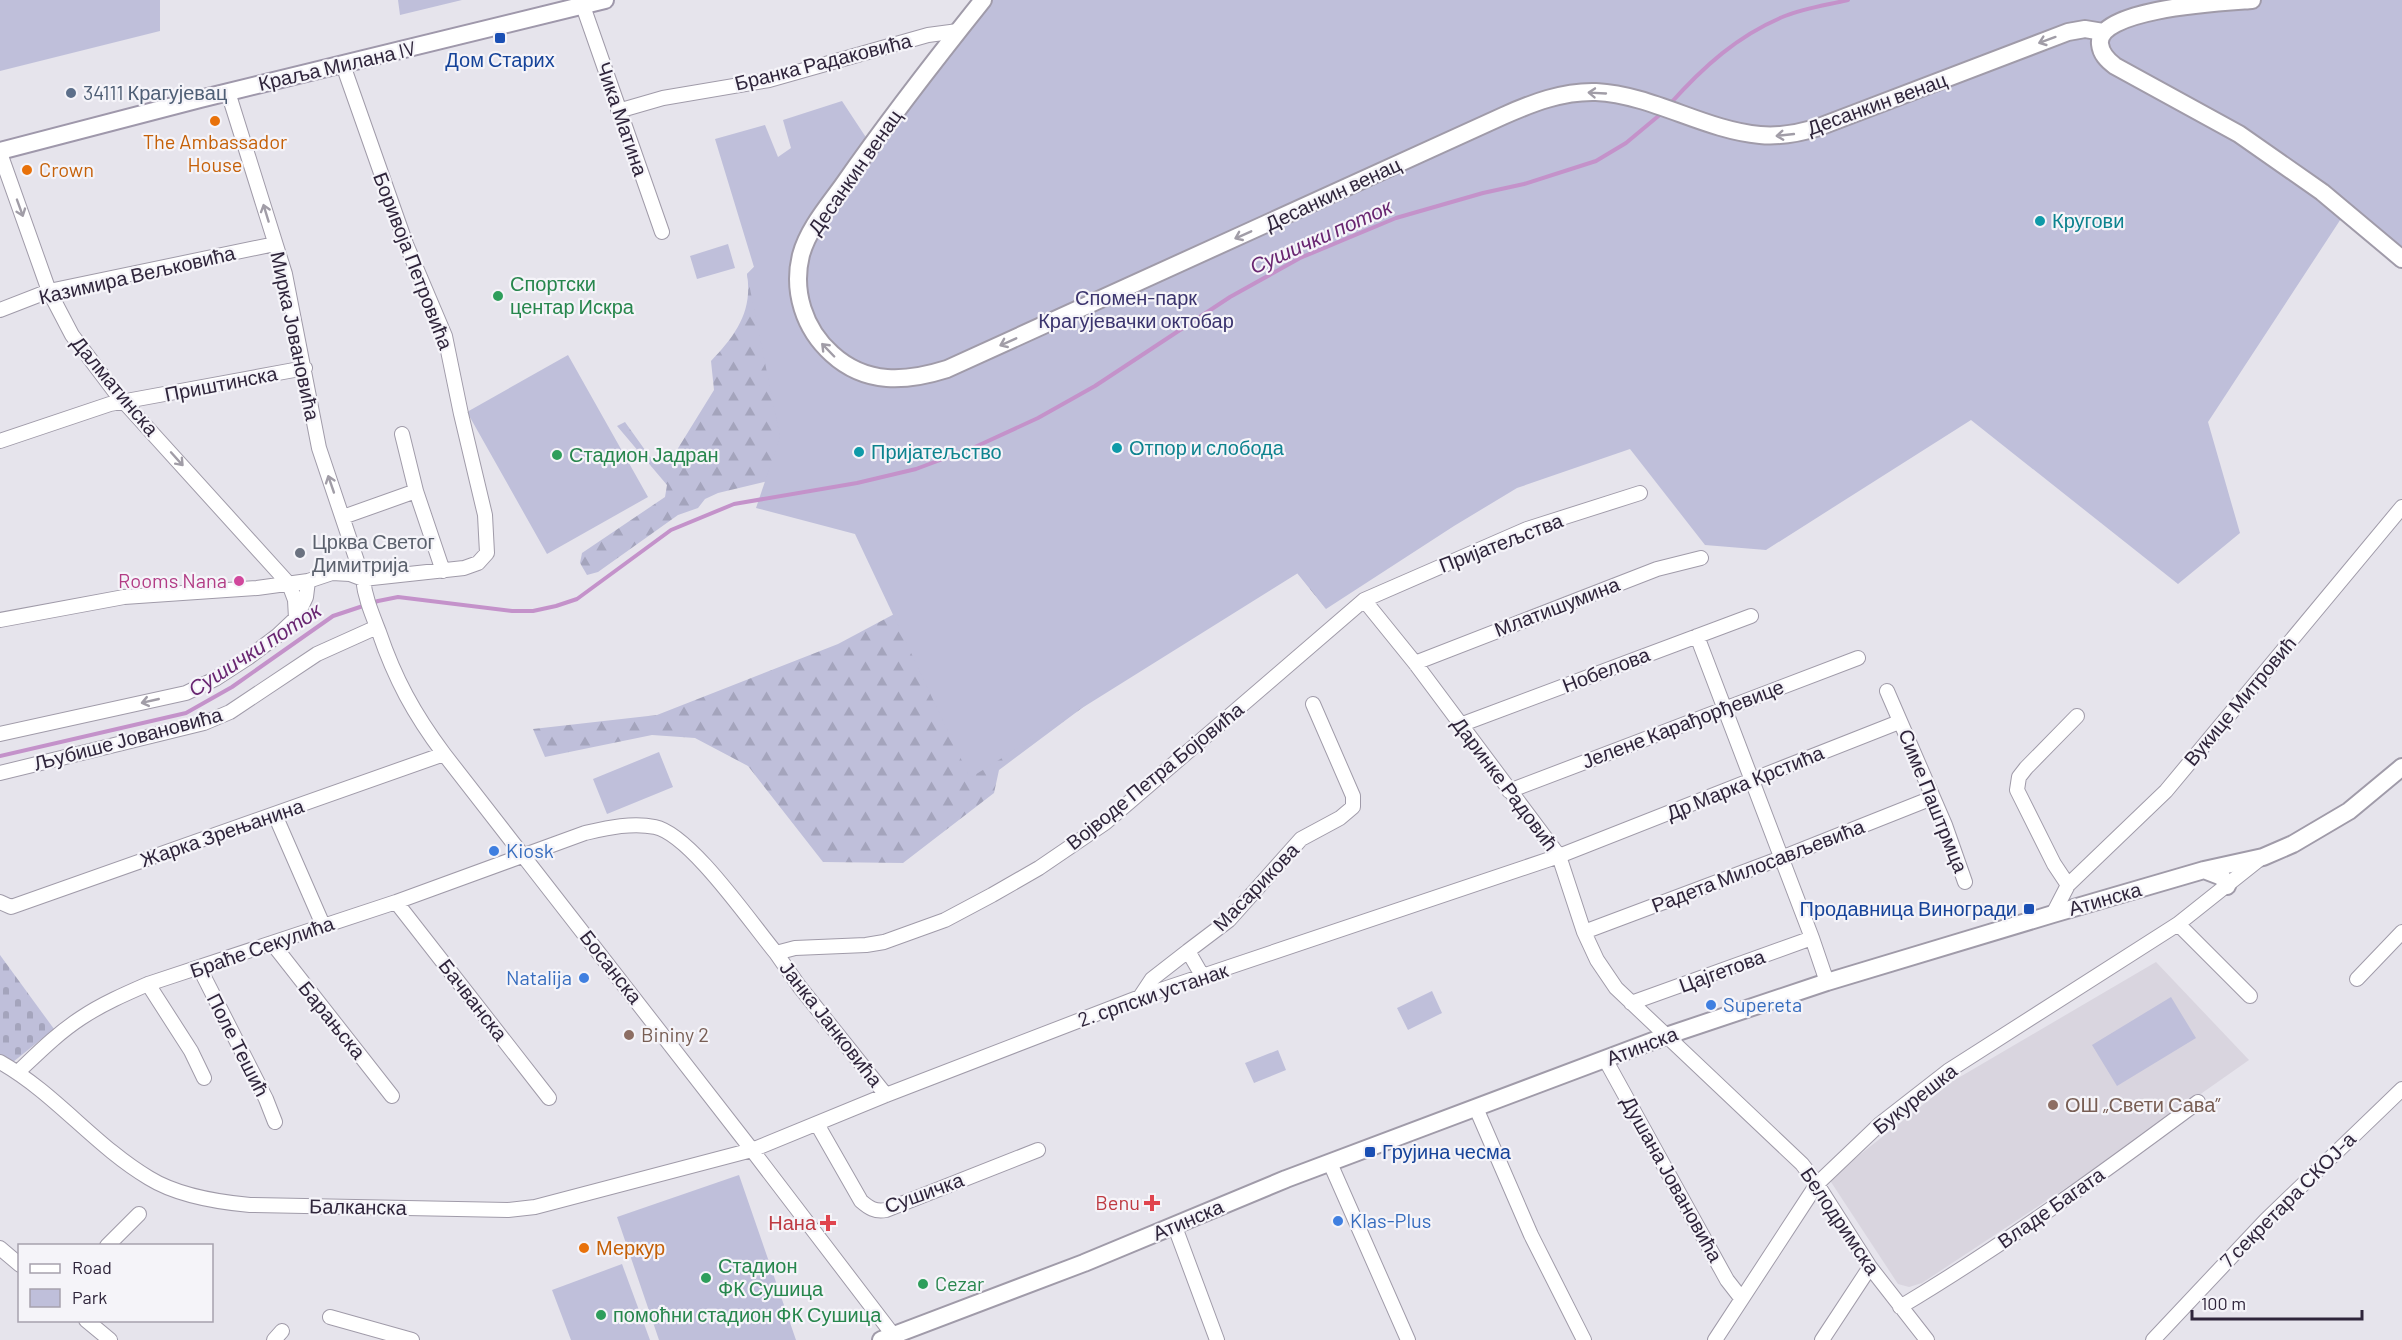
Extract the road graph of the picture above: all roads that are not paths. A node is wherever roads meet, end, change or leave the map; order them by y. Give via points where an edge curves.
1 (605, 0) edge
2 (983, 0) edge
3 (2252, 0) edge
4 (583, 6) junction
5 (958, 31) junction
6 (2103, 32) junction
7 (343, 65) junction
8 (228, 92) junction
9 (618, 111) junction
10 (0, 152) edge
11 (662, 232) dead end
12 (275, 244) junction
13 (2402, 259) edge
14 (49, 291) junction
15 (0, 310) edge
16 (305, 368) junction
17 (124, 402) junction
18 (402, 434) dead end
19 (0, 441) edge
20 (416, 491) junction
21 (1640, 493) dead end
22 (2402, 507) edge
23 (343, 517) junction
24 (1701, 558) dead end
25 (442, 571) junction
26 (363, 579) junction
27 (308, 581) junction
28 (289, 584) junction
29 (1364, 600) junction
30 (1751, 616) dead end
31 (296, 618) junction
32 (0, 620) edge
33 (375, 622) junction
34 (1697, 636) junction
35 (1858, 657) dead end
36 (1415, 663) junction
37 (1887, 691) dead end
38 (1313, 704) dead end
39 (1725, 708) junction
40 (2077, 716) dead end
41 (1900, 721) junction
42 (1460, 725) junction
43 (0, 734) edge
44 (444, 754) junction
45 (2402, 767) edge
46 (0, 773) edge
47 (1752, 781) junction
48 (1509, 791) junction
49 (1932, 798) junction
50 (275, 815) junction
51 (525, 855) junction
52 (1559, 856) junction
53 (2262, 857) junction
54 (1781, 858) junction
55 (2204, 870) junction
56 (1965, 882) dead end
57 (2068, 885) junction
58 (2226, 886) junction
59 (0, 902) edge
60 (396, 902) junction
61 (2053, 914) junction
62 (2178, 924) junction
63 (323, 925) junction
64 (1584, 932) junction
65 (2402, 932) edge
66 (1812, 938) junction
67 (272, 943) junction
68 (1188, 951) junction
69 (776, 953) junction
70 (200, 969) junction
71 (1203, 977) junction
72 (2357, 979) dead end
73 (1827, 982) junction
74 (148, 984) junction
75 (2250, 996) dead end
76 (1140, 997) junction
77 (1632, 1003) junction
78 (1665, 1036) junction
79 (1605, 1059) junction
80 (0, 1062) edge
81 (18, 1072) junction
82 (204, 1078) dead end
83 (2402, 1089) edge
84 (886, 1095) junction
85 (392, 1096) dead end
86 (549, 1098) dead end
87 (2198, 1102) dead end
88 (1476, 1108) junction
89 (275, 1122) dead end
90 (817, 1124) junction
91 (752, 1150) junction
92 (1038, 1150) dead end
93 (1330, 1163) junction
94 (1817, 1184) junction
95 (139, 1214) dead end
96 (1174, 1227) junction
97 (108, 1244) edge
98 (0, 1248) edge
99 (18, 1263) edge
100 (1870, 1267) junction
101 (1741, 1298) junction
102 (1900, 1307) junction
103 (330, 1317) dead end
104 (88, 1322) edge
105 (891, 1338) edge
106 (110, 1340) edge
107 (412, 1340) edge
108 (1217, 1340) edge
109 (1407, 1340) edge
110 (1584, 1340) edge
111 (1715, 1340) edge
112 (1822, 1340) edge
113 (1927, 1340) edge
114 (2153, 1340) edge

1 - 4 street, Краља Милана IV
2 - 5 street, Десанкин венац
3 - 6 street, Десанкин венац via 2143,14 2116,22
4 - 7 street, Краља Милана IV
4 - 9 street, Чика Матина
6 -> 5 street, Десанкин венац via 2068,32 1803,132 1759,135 1654,104 1594,92 1562,95 1534,103 947,369 915,378 881,379 842,363 816,336 800,302 800,263 807,239 828,207
5 - 9 street, Бранка Радаковића via 928,35 769,80 663,98
6 - 13 street via 2099,40 2108,61 2239,134 2322,192
7 - 8 street, Краља Милана IV
7 - 25 street, Боривоја Петровића via 406,244 445,336 485,515 487,553 478,563
8 - 10 street, Краља Милана IV
12 -> 8 street, Мирка Јовановића
9 - 11 street, Чика Матина
10 -> 14 street, Далматинска
12 - 14 street, Казимира Вељковића
12 - 16 street, Мирка Јовановића
14 - 15 street, Казимира Вељковића
14 - 17 street, Далматинска via 72,335
16 - 17 street, Приштинска
23 -> 16 street, Мирка Јовановића via 319,448
17 - 19 street, Приштинска
17 -> 28 street, Далматинска
18 - 20 street
20 - 23 street
20 - 25 street
21 - 29 street, Пријатељства via 1527,529
22 - 57 street, Вукице Митровић via 2166,791
23 - 26 street, Мирка Јовановића
24 - 36 street, Млатишумина via 1657,568
25 - 26 street
26 - 27 street via 342,572
26 - 33 street, Босанска
27 - 28 street
27 - 31 street via 306,597
28 - 31 street
28 - 32 street via 124,597
29 - 36 street, Даринке Радовић
29 - 69 street, Војводе Петра Бојовића via 1105,823 1039,868 945,920 884,942 795,948
30 - 34 street, Нобелова
31 -> 43 street via 249,657 186,693
33 - 44 street, Босанска via 403,693
33 - 46 street, Љубише Јовановића via 317,654 230,712 204,723
34 - 39 street
34 - 42 street, Нобелова
35 - 39 street, Јелене Карађорђевице
36 - 42 street, Даринке Радовић
37 - 41 street
38 - 68 street, Масарикова via 1353,796 1351,811 1300,839 1229,920
39 - 47 street
39 - 48 street, Јелене Карађорђевице
40 - 57 street via 2026,768 2018,786 2054,864
41 - 47 street, Др Марка Крстића
41 - 49 street, Симе Паштрмца
42 - 48 street, Даринке Радовић
44 - 50 street, Жарка Зрењанина
44 - 51 street, Босанска
45 - 53 street, Атинска via 2349,811
47 - 52 street, Др Марка Крстића
47 - 54 street
48 - 52 street, Даринке Радовић
49 - 54 street, Радета Милосављевића
49 - 56 street, Симе Паштрмца
50 - 59 street, Жарка Зрењанина via 11,907
50 - 63 street
51 - 60 street, Браће Секулића
51 - 69 street via 607,828 660,829 697,855
51 - 91 street, Босанска
52 - 64 street, Даринке Радовић
52 - 71 street, 2. српски устанак
53 - 55 street, Атинска
53 - 58 street, Букурешка
54 - 64 street, Радета Милосављевића
54 - 66 street
55 - 58 street via 2222,877
55 - 61 street, Атинска
57 - 61 street, Вукице Митровић
58 - 62 street, Букурешка
60 - 63 street, Браће Секулића
60 - 86 street, Бачванска
61 - 73 street, Атинска
62 - 75 street
62 - 94 street, Букурешка via 1948,1071 1881,1124
63 - 67 street, Браће Секулића
64 - 77 street, Даринке Радовић via 1611,981
65 - 72 street
66 - 73 street
66 - 77 street, Цајгетова
67 - 70 street, Браће Секулића
67 - 85 street, Барањска
68 - 71 street
68 - 76 street, Масарикова via 1152,979
69 - 84 street, Јанка Јанковића
70 - 74 street, Браће Секулића
70 - 89 street, Поле Тешић
71 - 76 street, 2. српски устанак
73 - 78 street, Атинска
74 - 81 street, Браће Секулића via 81,1018
74 - 82 street
76 - 84 street, 2. српски устанак
77 - 78 street, Даринке Радовић
78 - 79 street, Атинска
78 - 94 street, Белодримска via 1785,1147
79 - 88 street, Атинска
79 - 101 street, Душана Јовановића via 1727,1280
80 - 81 street, Балканска
81 - 91 street, Балканска via 149,1178 228,1203 508,1210 535,1207
83 - 114 street, 7 секретара СКОЈ-а via 2258,1228
84 - 90 street, 2. српски устанак
87 - 102 street, Владе Багата via 2049,1212
88 - 93 street, Атинска
88 - 110 street via 1531,1235
90 - 91 street, 2. српски устанак
90 - 92 street, Сушичка via 861,1201 879,1211
91 - 105 street, Босанска
93 - 96 street, Атинска
93 - 109 street
94 - 100 street, Белодримска
94 - 101 street, Букурешка
95 - 97 street
96 - 105 street, Атинска
96 - 108 street
98 - 99 street
100 - 102 street, Белодримска
100 - 112 street
101 - 111 street, Букурешка
102 - 113 street, Белодримска
103 - 107 street
104 - 106 street

